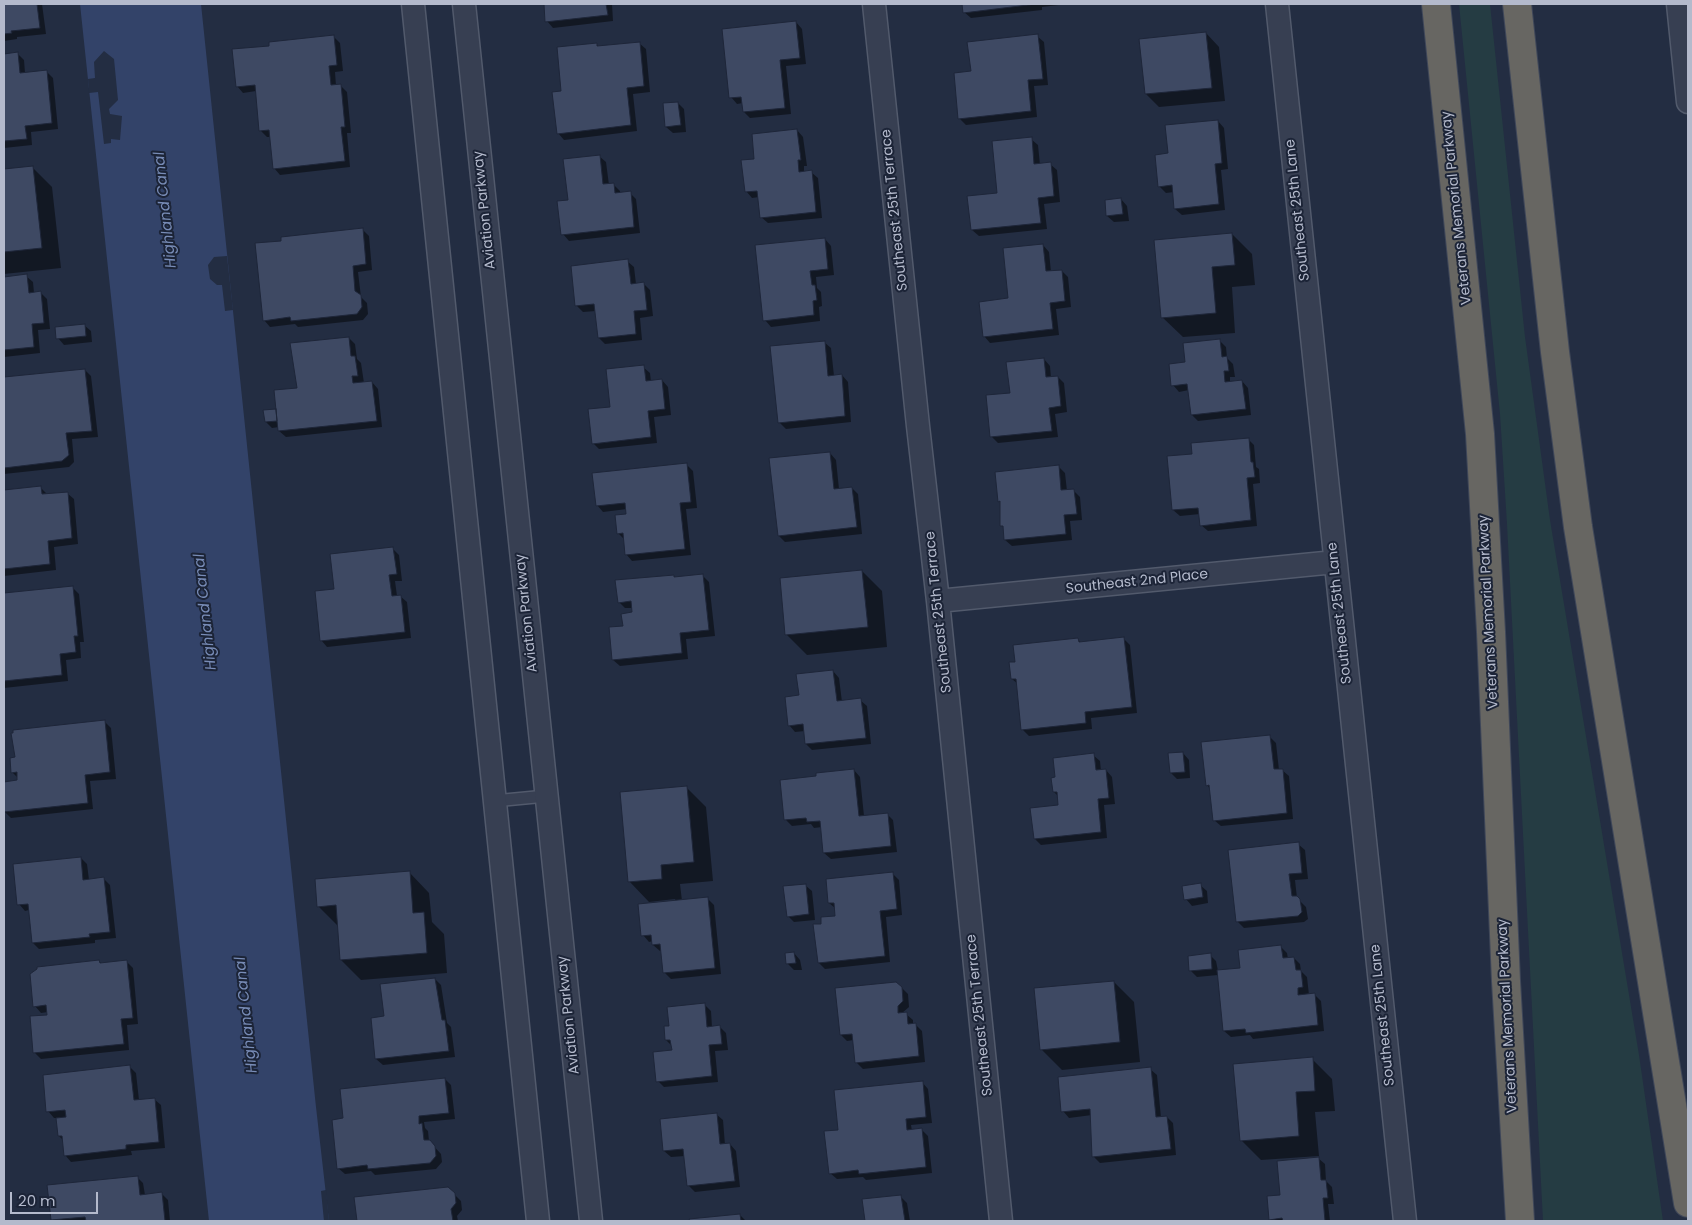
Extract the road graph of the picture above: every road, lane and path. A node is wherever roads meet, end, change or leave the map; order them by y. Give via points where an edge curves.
1 (413, 4) edge
2 (464, 4) edge
3 (874, 4) edge
4 (1277, 4) edge
5 (1436, 4) edge
6 (1517, 4) edge
7 (1678, 4) edge
8 (1688, 102) edge
9 (1335, 562) junction
10 (938, 601) junction
11 (546, 796) junction
12 (494, 801) junction
13 (1688, 1203) edge
14 (538, 1221) edge
15 (590, 1221) edge
16 (1001, 1221) edge
17 (1406, 1221) edge
18 (1520, 1221) edge

1 - 12 street
2 - 11 street, Aviation Parkway
3 - 10 street, Southeast 25th Terrace
4 - 9 street, Southeast 25th Lane
5 - 18 highway, Veterans Memorial Parkway via 1480,434
6 - 13 highway via 1554,352 1578,527
7 - 8 street
9 - 10 street, Southeast 2nd Place
9 - 17 street, Southeast 25th Lane
10 - 16 street, Southeast 25th Terrace
11 - 12 lane
11 - 15 street, Aviation Parkway
12 - 14 street

